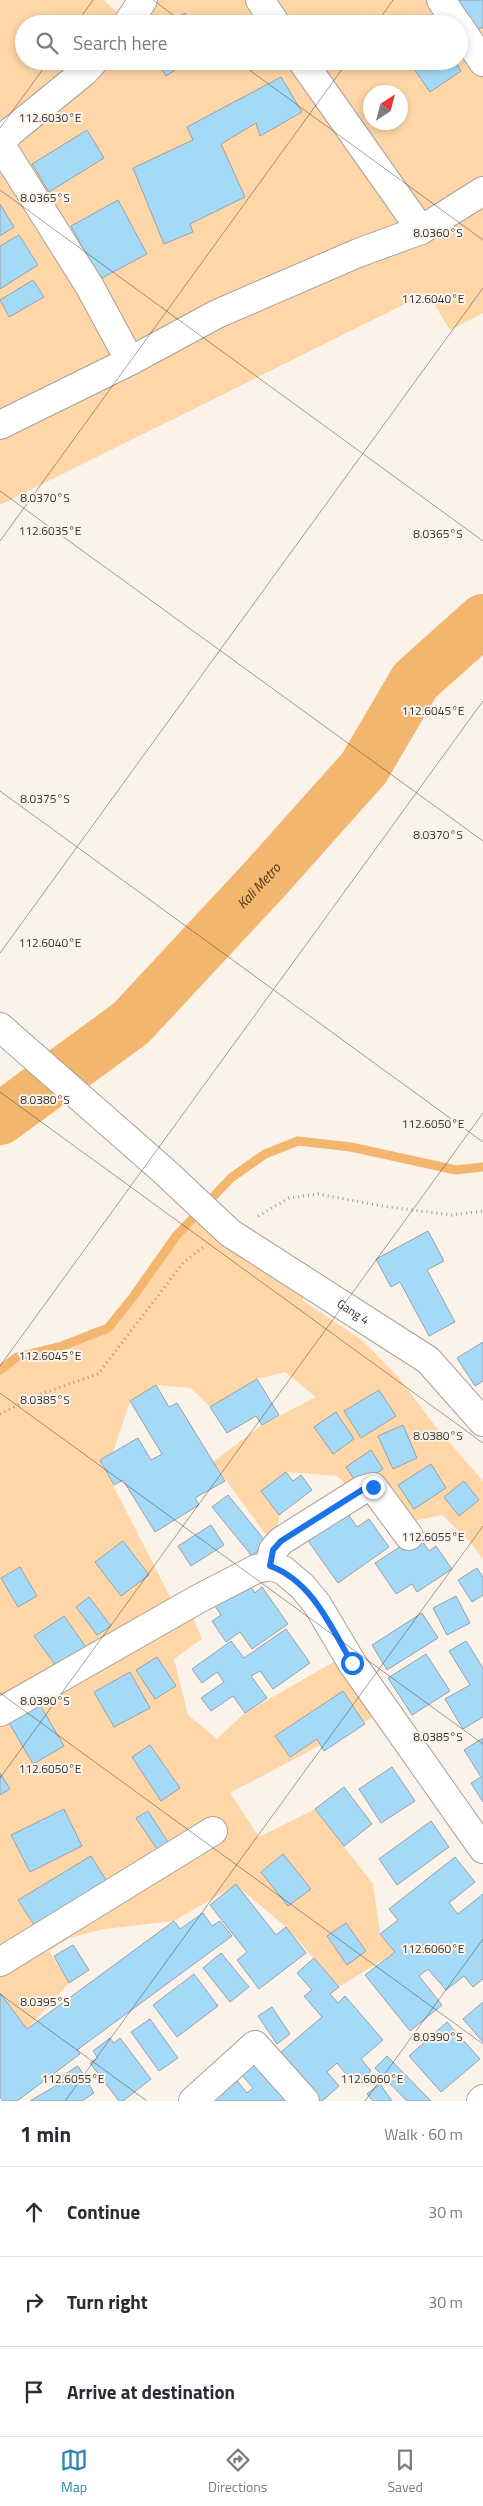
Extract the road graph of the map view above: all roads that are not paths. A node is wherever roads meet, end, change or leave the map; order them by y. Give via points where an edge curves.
1 (143, 0) edge
2 (260, 0) edge
3 (442, 0) edge
4 (133, 15) edge
5 (270, 15) edge
6 (452, 15) edge
7 (468, 40) edge
8 (483, 62) edge
9 (86, 70) edge
10 (308, 70) edge
11 (2, 152) edge
12 (483, 191) edge
13 (421, 230) junction
14 (130, 361) junction
15 (0, 425) edge
16 (0, 1027) edge
17 (483, 1422) edge
18 (410, 1536) dead end
19 (270, 1566) junction
20 (0, 1712) edge
21 (213, 1831) dead end
22 (483, 1849) edge
23 (0, 1962) edge
24 (193, 2101) edge
25 (305, 2101) edge

1 - 4 street
2 - 5 street
3 - 6 street
7 - 8 street
9 - 11 street via 9,133 3,141
10 - 13 street
11 - 14 street via 90,287
12 - 13 street
13 - 14 street via 358,253 216,314
14 - 15 street
16 - 17 street, Gang 4 via 222,1224 428,1360
18 - 19 street via 373,1487 362,1490 281,1541 273,1550
19 - 20 street via 256,1568 198,1599
19 - 22 street via 284,1570 317,1604 352,1663
21 - 23 street
24 - 25 street via 255,2045

